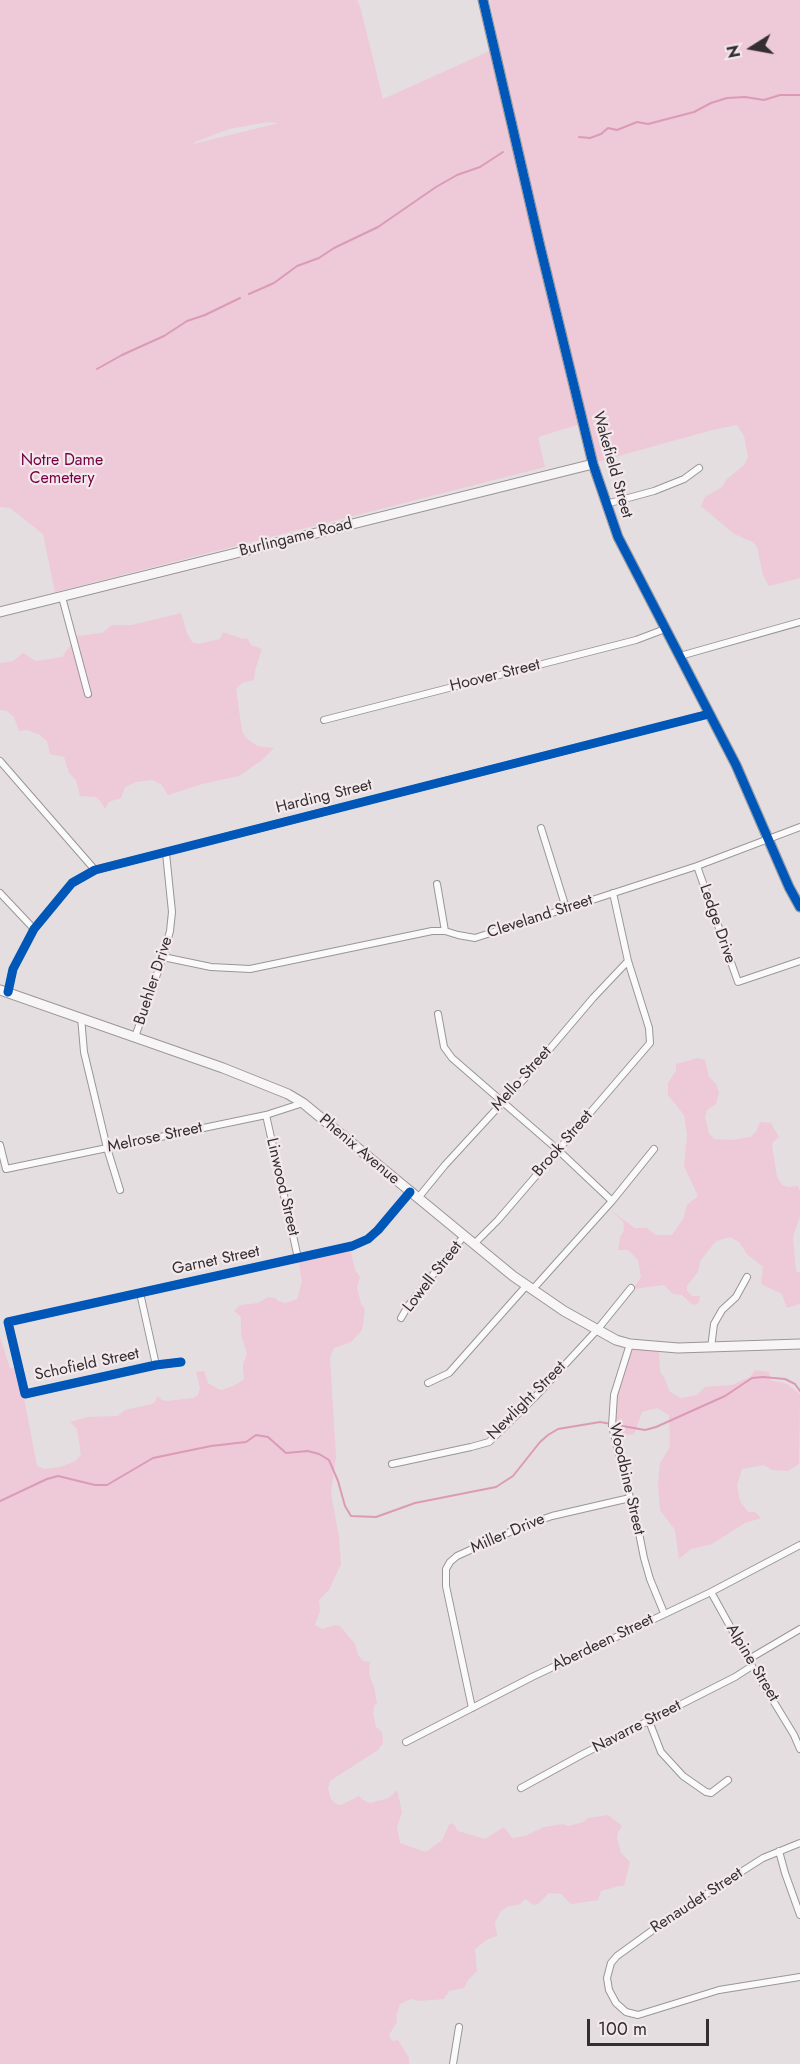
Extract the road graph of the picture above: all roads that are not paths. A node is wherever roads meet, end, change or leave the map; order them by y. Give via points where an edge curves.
1 (483, 0) edge
2 (593, 464) junction
3 (699, 468) dead end
4 (606, 504) junction
5 (62, 597) junction
6 (0, 612) edge
7 (800, 623) edge
8 (665, 629) junction
9 (680, 656) junction
10 (88, 694) dead end
11 (709, 714) junction
12 (324, 720) dead end
13 (0, 761) edge
14 (800, 827) edge
15 (541, 828) dead end
16 (769, 839) junction
17 (166, 853) junction
18 (697, 866) junction
19 (95, 870) junction
20 (437, 884) dead end
21 (0, 893) edge
22 (613, 893) junction
23 (800, 907) edge
24 (566, 908) junction
25 (34, 929) junction
26 (445, 931) junction
27 (163, 957) junction
28 (628, 961) junction
29 (800, 961) edge
30 (4, 991) edge
31 (438, 1014) dead end
32 (81, 1017) junction
33 (135, 1037) junction
34 (502, 1102) junction
35 (303, 1103) junction
36 (266, 1115) junction
37 (0, 1145) edge
38 (107, 1148) junction
39 (654, 1149) dead end
40 (558, 1150) junction
41 (120, 1190) dead end
42 (414, 1195) junction
43 (612, 1201) junction
44 (464, 1236) junction
45 (475, 1244) junction
46 (298, 1258) junction
47 (747, 1276) dead end
48 (530, 1287) junction
49 (631, 1288) dead end
50 (140, 1293) junction
51 (401, 1318) dead end
52 (597, 1330) junction
53 (630, 1344) junction
54 (800, 1344) edge
55 (711, 1348) junction
56 (181, 1362) dead end
57 (156, 1365) junction
58 (428, 1383) dead end
59 (25, 1394) joint
60 (392, 1464) dead end
61 (630, 1498) junction
62 (800, 1545) edge
63 (711, 1592) junction
64 (664, 1613) junction
65 (800, 1629) edge
66 (751, 1662) junction
67 (472, 1707) junction
68 (649, 1721) junction
69 (797, 1733) edge
70 (406, 1742) dead end
71 (800, 1749) edge
72 (728, 1780) dead end
73 (521, 1788) dead end
74 (800, 1843) edge
75 (779, 1851) junction
76 (800, 1915) edge
77 (800, 1977) edge
78 (459, 2027) dead end
79 (453, 2064) edge

1 - 2 street, Wakefield Street
2 - 4 street, Wakefield Street
2 - 5 street, Burlingame Road
3 - 4 street via 654,491
4 - 8 street, Wakefield Street via 618,537
5 - 6 street, Burlingame Road
5 - 10 street
7 - 9 street
8 - 9 street, Wakefield Street
8 - 12 street, Hoover Street via 636,640
9 - 11 street, Wakefield Street
11 - 16 street, Wakefield Street
11 - 17 street, Harding Street
13 - 19 street
14 - 16 street, Cleveland Street
15 - 24 street
16 - 18 street, Cleveland Street
16 - 23 street, Wakefield Street
17 - 19 street, Harding Street
17 - 27 street, Buehler Drive via 172,921
18 - 22 street, Cleveland Street
18 - 29 street, Ledge Drive via 738,982
19 - 25 street, Harding Street via 72,883
20 - 26 street
21 - 25 street
22 - 24 street, Cleveland Street
22 - 28 street
24 - 26 street, Cleveland Street via 475,938
25 - 30 street, Harding Street
26 - 27 street, Cleveland Street via 250,969 212,967
27 - 33 street, Buehler Drive
28 - 34 street, Mello Street
28 - 40 street, Brook Street via 650,1043
30 - 32 street, Phenix Avenue
31 - 34 street via 446,1051
32 - 33 street, Phenix Avenue
32 - 38 street via 84,1052
33 - 35 street, Phenix Avenue via 257,1080
34 - 40 street
34 - 42 street, Mello Street
35 - 36 street, Melrose Street
35 - 42 street, Phenix Avenue
36 - 38 street, Melrose Street
36 - 46 street, Linwood Street
37 - 38 street, Melrose Street via 6,1169
38 - 41 street
39 - 43 street
40 - 43 street
40 - 45 street, Brook Street
42 - 44 street, Phenix Avenue
42 - 46 street, Garnet Street via 368,1239
43 - 48 street
44 - 45 street, Phenix Avenue
44 - 51 street, Lowell Street
45 - 48 street, Phenix Avenue
46 - 50 street, Garnet Street
47 - 55 street via 714,1324
48 - 52 street, Phenix Avenue
48 - 58 street via 449,1373
49 - 52 street, Newlight Street
50 - 57 street, Schofield Street
50 - 59 street, Garnet Street via 8,1322
52 - 53 street, Phenix Avenue
52 - 60 street, Newlight Street via 489,1442
53 - 55 street, Phenix Avenue
53 - 61 street, Woodbine Street via 614,1395 612,1419
54 - 55 street, Phenix Avenue
56 - 57 street
57 - 59 street, Schofield Street
61 - 64 street, Woodbine Street via 650,1579
61 - 67 street, Miller Drive via 523,1526 450,1562 445,1575
62 - 63 street, Aberdeen Street
63 - 64 street, Aberdeen Street
63 - 66 street, Alpine Street
64 - 67 street, Aberdeen Street
65 - 66 street, Navarre Street
66 - 68 street, Navarre Street via 735,1677
66 - 69 street, Alpine Street
67 - 70 street, Aberdeen Street
68 - 72 street via 661,1752 683,1776 711,1793
68 - 73 street, Navarre Street
69 - 71 street, Alpine Street
74 - 75 street, Renaudet Street
75 - 76 street
75 - 77 street, Renaudet Street via 705,1893 617,1956 607,1978 609,1990 621,2009 638,2015 728,1988
78 - 79 street

